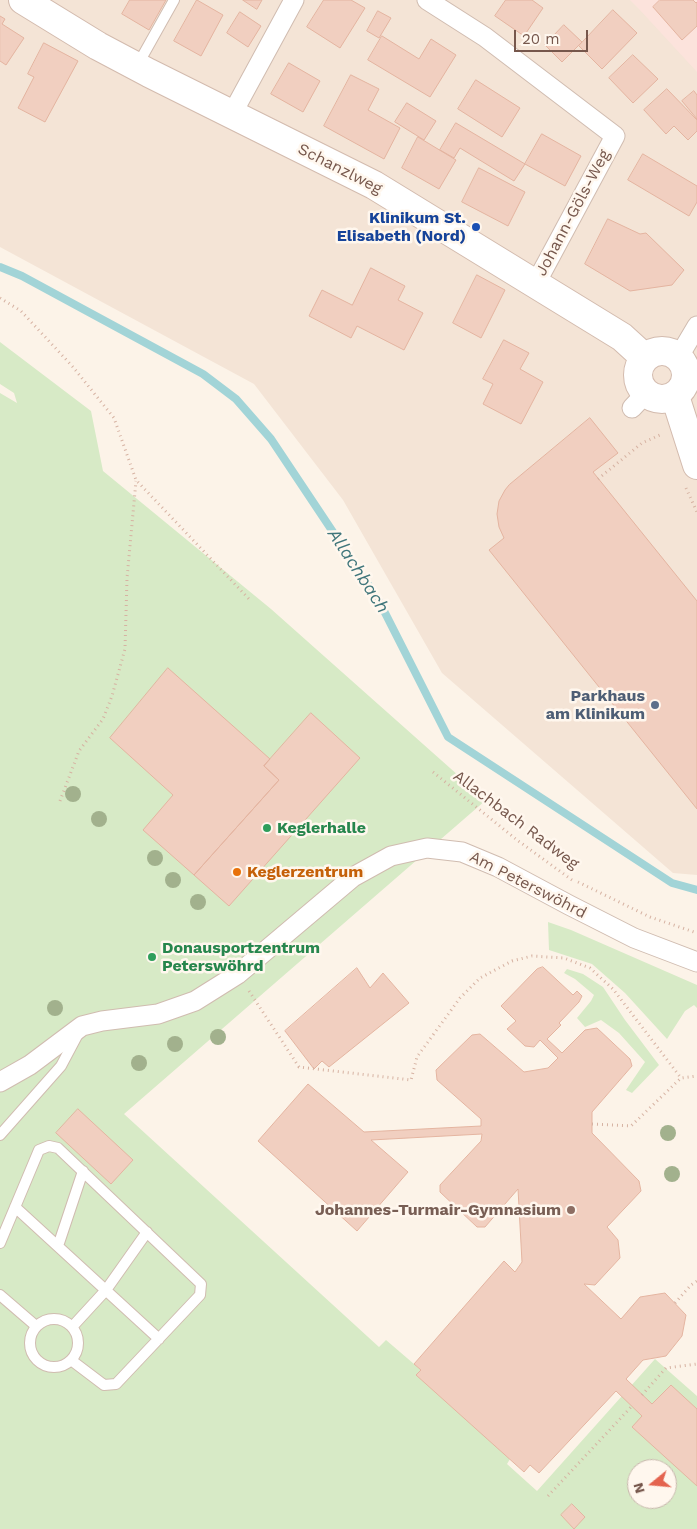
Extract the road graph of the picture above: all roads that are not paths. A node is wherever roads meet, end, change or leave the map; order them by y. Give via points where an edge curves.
1 (174, 0) edge
2 (294, 0) edge
3 (427, 0) edge
4 (31, 2) edge
5 (137, 67) junction
6 (232, 114) junction
7 (536, 283) junction
8 (697, 326) edge
9 (645, 358) junction
10 (678, 358) junction
11 (677, 402) junction
12 (697, 465) edge
13 (697, 962) edge
14 (82, 1026) junction
15 (0, 1082) edge
16 (0, 1134) edge
17 (83, 1171) junction
18 (15, 1207) junction
19 (147, 1232) junction
20 (0, 1243) edge
21 (58, 1246) junction
22 (106, 1290) junction
23 (0, 1295) edge
24 (36, 1326) junction
25 (72, 1327) junction
26 (159, 1339) junction
27 (71, 1360) junction

1 - 5 lane
2 - 6 street
3 - 7 street, Johann-Göls-Weg via 485,37 615,136
4 - 5 street, Schanzlweg
5 - 6 street, Schanzlweg
6 - 7 street, Schanzlweg via 374,185
7 - 9 street, Schanzlweg via 622,338
8 - 10 street
9 - 10 street via 658,352 672,353
9 - 11 street via 638,372 639,400 669,398
10 - 11 street via 686,378
11 - 12 street
13 - 14 street, Am Peterswöhrd via 634,938 498,867 462,852 427,848 391,856 353,877 238,974 195,1000 158,1014 102,1020
14 - 15 street, Am Peterswöhrd via 30,1065
14 - 16 lane via 61,1066
17 - 18 lane via 58,1148 49,1146 39,1150
17 - 19 lane
17 - 21 lane
18 - 20 lane
18 - 21 lane
19 - 22 lane
19 - 26 lane via 201,1284 200,1295
21 - 22 lane
22 - 25 lane
22 - 26 lane
23 - 24 lane
24 - 25 lane via 50,1319 66,1322
24 - 27 lane via 30,1349 39,1362 54,1367
25 - 27 lane via 78,1341
26 - 27 lane via 116,1384 104,1385

